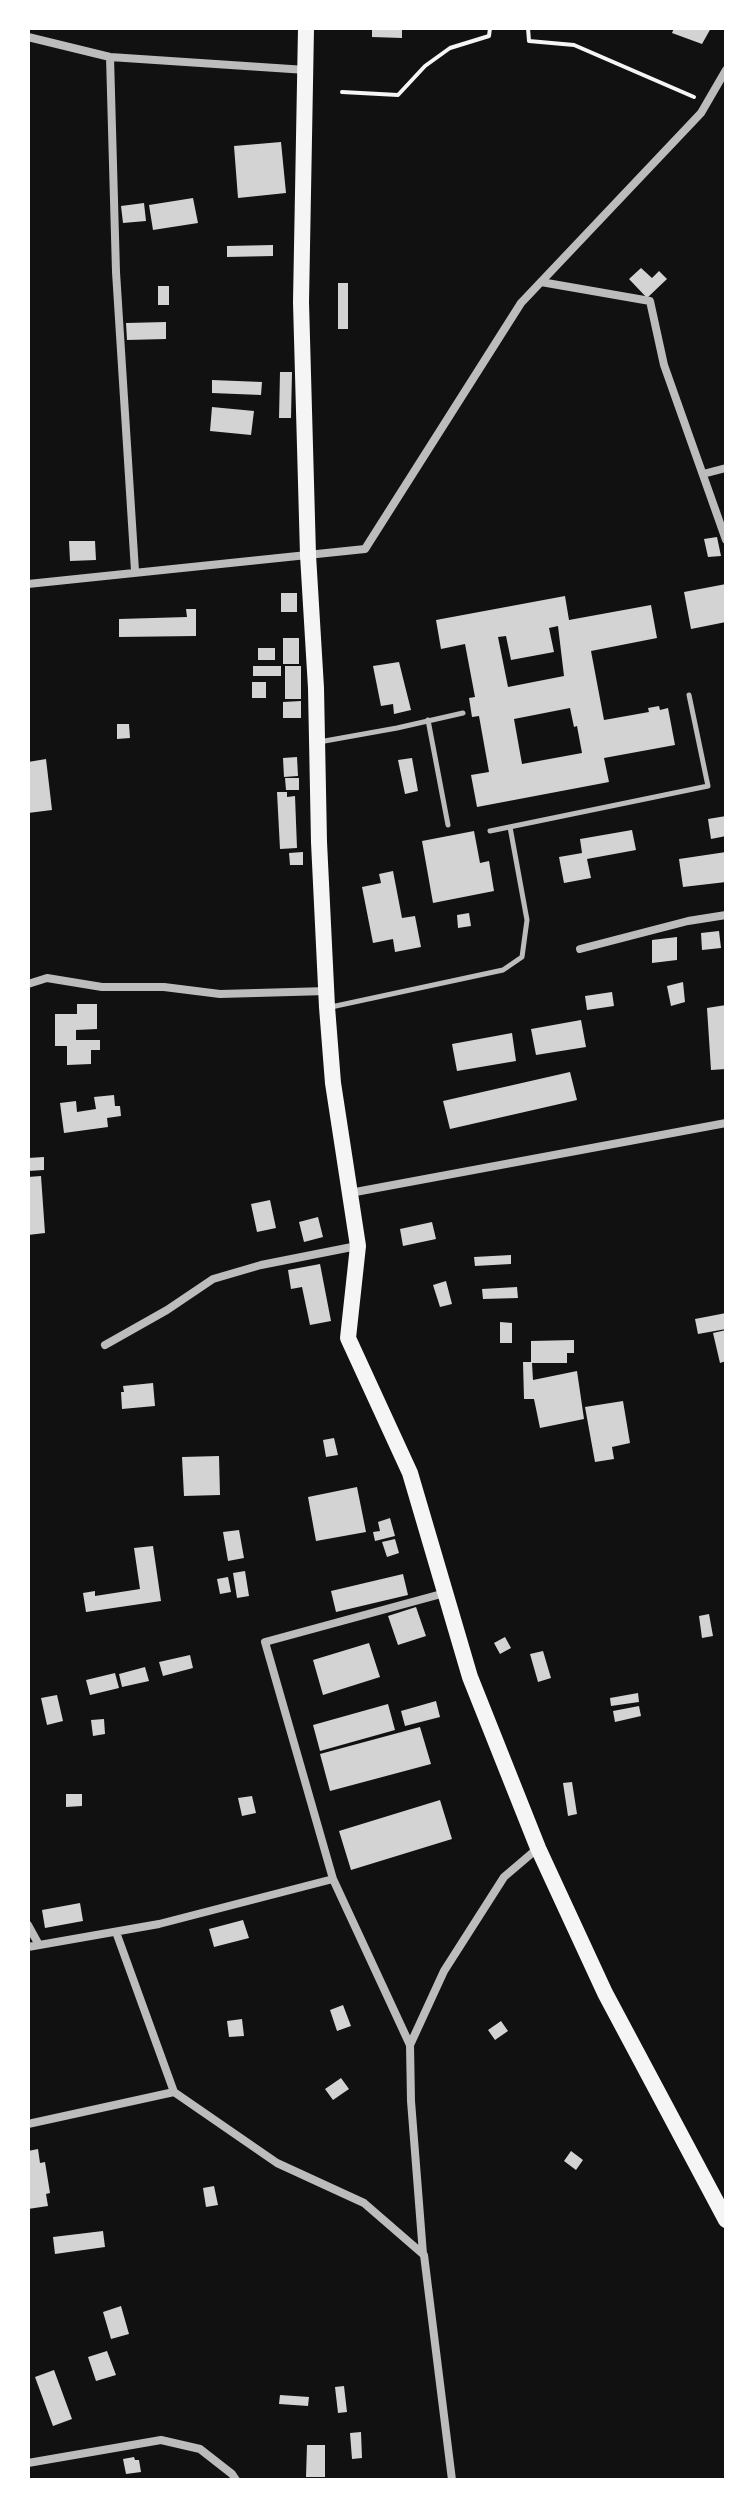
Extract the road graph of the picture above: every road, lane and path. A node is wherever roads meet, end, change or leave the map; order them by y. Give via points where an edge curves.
1 (306, 28) edge
2 (490, 28) edge
3 (528, 28) edge
4 (28, 37) edge
5 (110, 57) junction
6 (306, 70) junction
7 (726, 70) edge
8 (342, 92) dead end
9 (707, 103) junction
10 (541, 282) junction
11 (726, 468) edge
12 (703, 474) junction
13 (726, 540) edge
14 (308, 555) junction
15 (135, 571) junction
16 (28, 584) edge
17 (689, 695) dead end
18 (463, 713) dead end
19 (428, 720) junction
20 (318, 742) junction
21 (448, 825) dead end
22 (510, 827) junction
23 (490, 831) dead end
24 (726, 915) edge
25 (580, 949) dead end
26 (28, 984) edge
27 (327, 999) junction
28 (726, 1123) edge
29 (350, 1193) junction
30 (358, 1246) junction
31 (105, 1345) dead end
32 (445, 1593) junction
33 (538, 1848) junction
34 (333, 1879) junction
35 (28, 1925) edge
36 (116, 1932) junction
37 (39, 1945) junction
38 (28, 1947) edge
39 (410, 2045) junction
40 (174, 2092) junction
41 (28, 2124) edge
42 (726, 2220) edge
43 (424, 2255) junction
44 (28, 2463) edge
45 (236, 2480) edge
46 (452, 2480) edge

1 - 6 main road
2 - 8 path via 489,36 450,48 425,66 398,95
3 - 9 path via 529,41 574,45
4 - 5 street
5 - 6 street
5 - 15 street via 116,272
6 - 14 main road via 301,302
7 - 9 street
9 - 10 street
10 - 12 street via 650,301 664,365
10 - 14 street via 521,303 365,549
11 - 12 street
12 - 13 street
14 - 15 street
14 - 20 main road
15 - 16 street
17 - 22 lane via 708,786
18 - 19 lane
19 - 20 lane
19 - 21 lane
20 - 27 main road
22 - 23 lane
22 - 27 lane via 527,920 522,957 503,970
24 - 25 street
26 - 27 street via 47,978 102,987
27 - 29 main road
28 - 29 street
29 - 30 main road
30 - 31 street via 213,1279
30 - 32 main road via 348,1338 410,1473
32 - 33 main road via 470,1677
32 - 34 street via 265,1642
33 - 39 street via 504,1877 444,1971
33 - 42 main road via 605,1993
34 - 36 street
34 - 39 street
35 - 37 street
36 - 37 street
36 - 40 street
37 - 38 street
39 - 43 street
40 - 41 street
40 - 43 street via 277,2163 364,2203
43 - 46 street
44 - 45 street via 161,2440 200,2449

